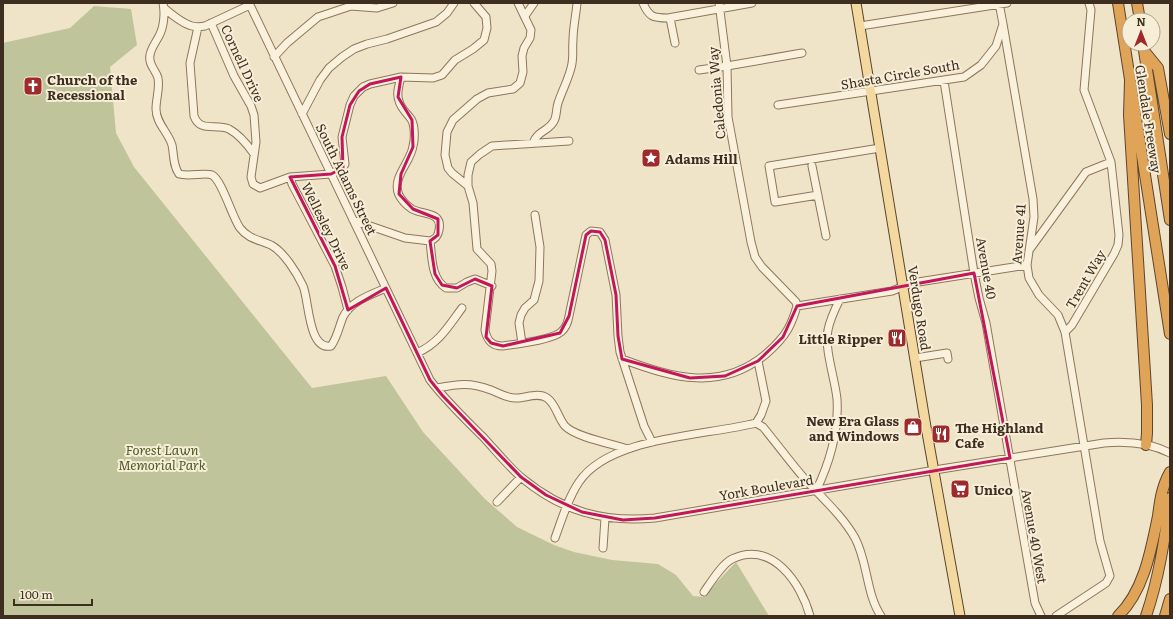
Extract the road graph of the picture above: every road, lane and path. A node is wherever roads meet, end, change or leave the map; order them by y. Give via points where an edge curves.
1 (393, 3) edge
2 (454, 3) edge
3 (474, 3) edge
4 (518, 3) edge
5 (534, 3) edge
6 (577, 3) edge
7 (643, 3) edge
8 (752, 3) edge
9 (856, 3) edge
10 (1002, 3) edge
11 (1089, 3) edge
12 (1118, 3) edge
13 (249, 4) edge
14 (164, 6) edge
15 (720, 6) edge
16 (525, 16) junction
17 (670, 18) junction
18 (211, 23) junction
19 (1003, 24) junction
20 (860, 26) junction
21 (198, 27) junction
22 (675, 43) dead end
23 (1145, 52) edge
24 (1147, 52) edge
25 (802, 53) dead end
26 (274, 56) junction
27 (728, 66) junction
28 (699, 70) dead end
29 (401, 77) junction
30 (944, 81) junction
31 (1130, 81) junction
32 (870, 92) junction
33 (778, 105) dead end
34 (302, 114) junction
35 (1170, 134) edge
36 (569, 141) dead end
37 (533, 143) junction
38 (880, 148) junction
39 (254, 154) junction
40 (1111, 162) junction
41 (812, 166) dead end
42 (331, 174) junction
43 (290, 177) junction
44 (468, 186) junction
45 (818, 195) junction
46 (535, 215) dead end
47 (353, 220) junction
48 (1170, 220) edge
49 (826, 236) dead end
50 (430, 241) junction
51 (1028, 251) junction
52 (1027, 265) junction
53 (974, 273) junction
54 (492, 286) junction
55 (904, 286) junction
56 (386, 288) junction
57 (840, 299) junction
58 (797, 306) junction
59 (462, 308) dead end
60 (348, 310) junction
61 (1065, 332) junction
62 (1170, 334) edge
63 (522, 343) junction
64 (417, 353) junction
65 (915, 358) junction
66 (622, 359) junction
67 (948, 359) dead end
68 (758, 361) junction
69 (422, 365) joint
70 (437, 388) junction
71 (756, 424) junction
72 (652, 442) junction
73 (1146, 444) junction
74 (1084, 447) junction
75 (628, 448) junction
76 (1170, 453) edge
77 (1010, 458) junction
78 (934, 471) junction
79 (1170, 472) edge
80 (521, 477) junction
81 (816, 491) junction
82 (1170, 498) edge
83 (497, 502) dead end
84 (567, 507) junction
85 (605, 518) junction
86 (555, 538) dead end
87 (602, 548) dead end
88 (704, 592) dead end
89 (1170, 599) edge
90 (810, 616) edge
91 (882, 616) edge
92 (960, 616) edge
93 (1041, 616) edge
94 (1056, 616) edge
95 (1118, 616) edge
96 (1146, 616) edge
97 (1165, 616) edge

1 - 26 street via 377,8 351,6 318,17
2 - 34 street via 447,14 436,22 354,49 329,68
3 - 29 street via 486,17 484,40 455,60 442,75 433,78
4 - 16 street
5 - 16 street
6 - 37 street via 574,55 556,108 556,117 549,128 535,137
7 - 17 street via 651,16
8 - 15 street
9 - 20 main road, Verdugo Road
10 - 19 street, Shasta Circle South
10 - 20 street
11 - 40 street via 1091,10 1084,90
12 - 31 highway, Glendale Freeway
13 - 18 street, Cornell Drive
13 - 26 street, South Adams Street
14 - 21 street via 187,24
14 - 60 street via 162,29 150,54 150,61 159,86 156,109 158,120 172,145 176,170 184,176 212,175 224,193 240,229 247,235 278,249 283,255 303,287 311,327 318,342 331,346
15 - 17 street
15 - 27 street, Caledonia Way
16 - 44 street via 531,30 522,56 520,83 513,88 488,93 477,99 453,120 447,132 445,155 448,168
17 - 22 street
18 - 21 street, Cornell Drive
18 - 39 street, Cornell Drive via 254,115
19 - 30 street, Shasta Circle South via 996,46 981,65 964,77
19 - 51 street, Avenue 41 via 1033,199 1034,217
20 - 32 main road, Verdugo Road
21 - 39 street via 190,63 196,122 204,126 222,126 235,132
23 - 48 highway, Glendale Freeway
24 - 35 highway via 1158,68
25 - 27 street
26 - 34 street, South Adams Street
27 - 28 street
27 - 58 street, Caledonia Way via 728,117 755,257
29 - 42 street via 370,84 354,96 342,137 345,164 343,168
29 - 50 street via 398,97 402,108 412,120 413,147 400,174 399,194 413,209 438,219 438,235
30 - 32 street, Shasta Circle South
30 - 53 street, Avenue 40
31 - 62 highway, Glendale Freeway
31 - 73 highway via 1129,115 1147,405
32 - 33 street, Shasta Circle South
32 - 38 main road, Verdugo Road
34 - 42 street, South Adams Street
36 - 37 street
37 - 44 street via 492,146 471,162
38 - 45 street via 769,166 775,202
38 - 55 main road, Verdugo Road
39 - 43 street, Cornell Drive via 251,177 253,184 264,188
40 - 51 street via 1086,172
40 - 61 street, Trent Way via 1118,245 1072,325
41 - 45 street
42 - 43 street
42 - 47 street, South Adams Street
43 - 60 street, Wellesley Drive via 335,266
44 - 54 street via 473,203 477,249 491,264
45 - 49 street
46 - 63 street via 540,247 539,281 534,300 521,315 519,323
47 - 50 street via 405,238
47 - 56 street, South Adams Street
50 - 54 street via 436,274 446,288 457,288 476,279
51 - 52 street, Avenue 41
52 - 53 street
52 - 61 street, Avenue 41 via 1029,278 1039,295 1058,315
53 - 55 street
53 - 77 street, Avenue 40 via 986,324
54 - 63 street via 486,337 490,343 497,346
55 - 57 street via 892,291
55 - 65 main road, Verdugo Road
56 - 60 street via 352,305
56 - 64 street, South Adams Street
57 - 58 street
57 - 81 street via 827,332 837,401 835,440
58 - 68 street via 783,337
59 - 64 street via 436,342
61 - 74 street, Avenue 41
63 - 66 street via 548,338 560,333 567,325 586,235 591,231 600,232 605,240 616,295
64 - 69 street, South Adams Street
65 - 67 street via 947,353
65 - 78 main road, Verdugo Road
66 - 68 street via 672,375 704,379 725,376
66 - 72 street via 644,426
68 - 71 street via 766,402
69 - 70 street, York Boulevard
70 - 75 street via 472,384 516,398 540,395 547,398 565,426 572,431
70 - 80 street, York Boulevard
71 - 72 street
71 - 81 street via 763,428
72 - 75 street
73 - 74 street, York Boulevard via 1117,442
73 - 76 street, York Boulevard
74 - 77 street, York Boulevard
74 - 94 street, Avenue 41 via 1100,540 1110,576 1106,583
75 - 84 street via 591,468 580,482
77 - 78 street, York Boulevard
77 - 93 street, Avenue 40 West via 1035,603
78 - 81 street, York Boulevard
78 - 92 main road, Verdugo Road
79 - 95 highway via 1164,482 1145,570 1139,586
80 - 83 street
80 - 84 street, York Boulevard
81 - 85 street, York Boulevard via 655,518
81 - 91 street via 855,538 864,560 876,608
82 - 96 highway via 1158,573
84 - 85 street, York Boulevard
84 - 86 street
85 - 87 street
88 - 90 street via 731,560 753,554 764,556 782,567 791,578
89 - 97 highway

